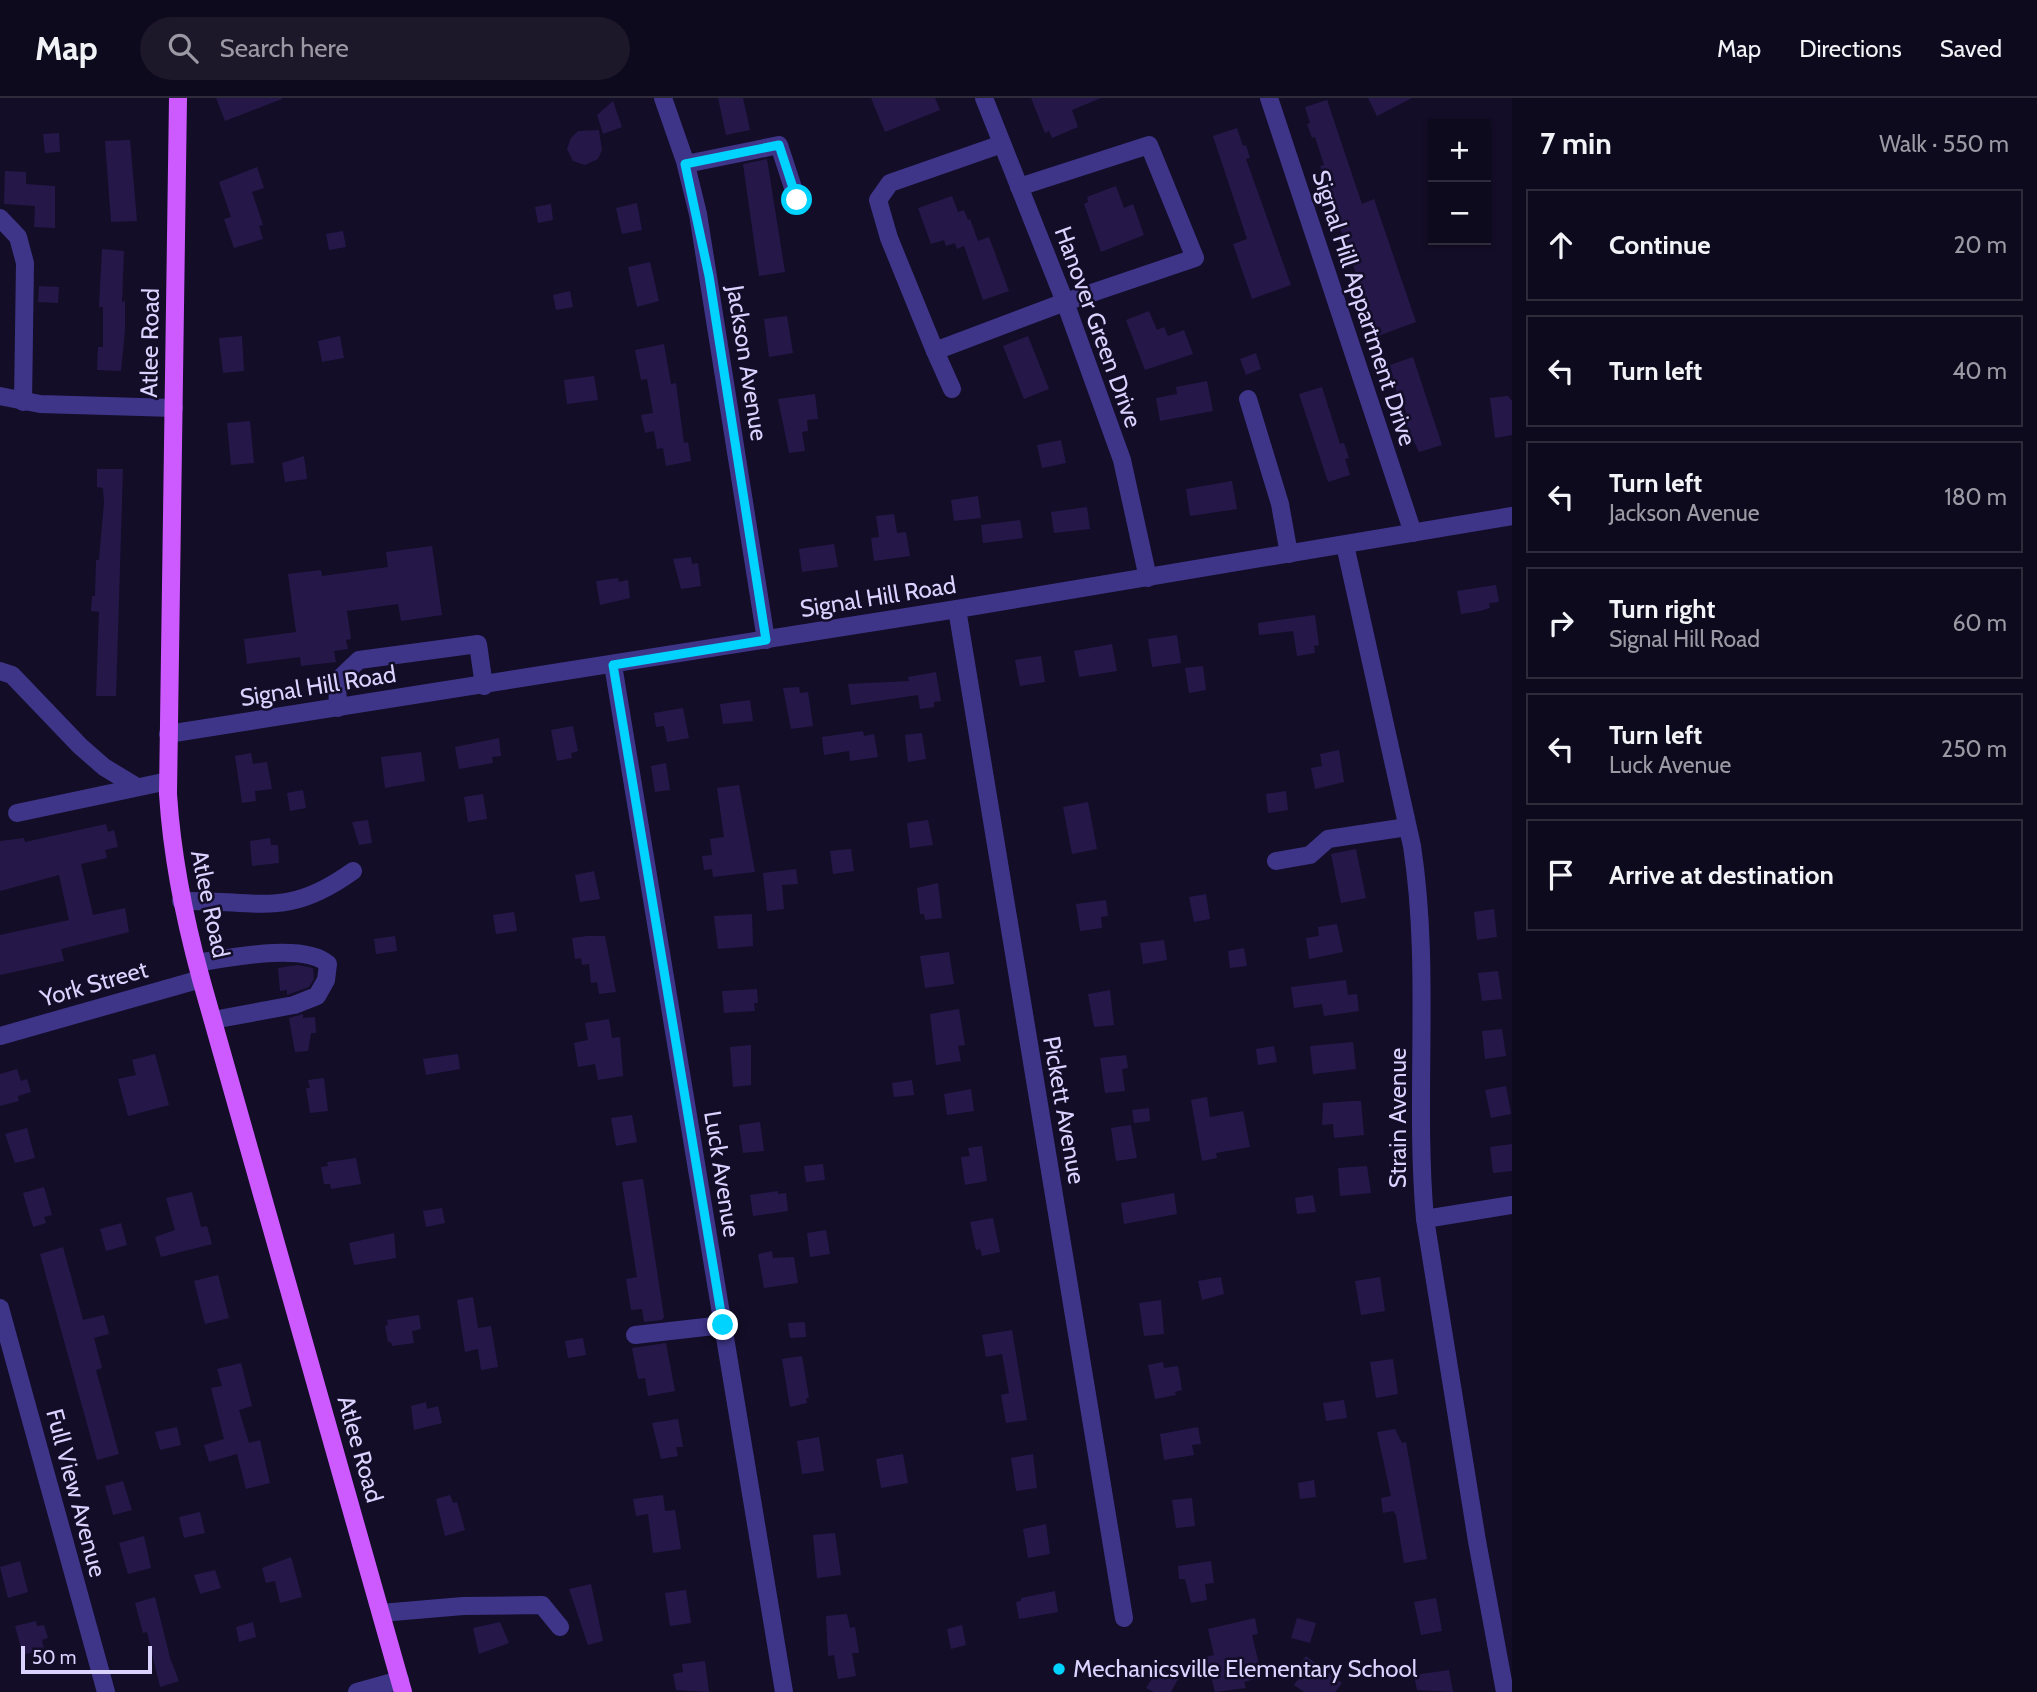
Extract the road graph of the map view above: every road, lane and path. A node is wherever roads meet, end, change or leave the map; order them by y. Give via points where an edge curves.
1 (178, 98) edge
2 (663, 98) edge
3 (984, 98) edge
4 (1269, 98) edge
5 (1002, 144) junction
6 (685, 164) junction
7 (1019, 187) junction
8 (797, 200) dead end
9 (0, 218) edge
10 (1065, 302) junction
11 (935, 351) junction
12 (952, 389) dead end
13 (0, 396) edge
14 (1248, 399) dead end
15 (23, 402) junction
16 (174, 408) junction
17 (1512, 516) edge
18 (1413, 533) junction
19 (1345, 545) junction
20 (1289, 554) junction
21 (1148, 578) junction
22 (957, 609) junction
23 (766, 640) junction
24 (613, 665) junction
25 (0, 671) edge
26 (484, 686) junction
27 (338, 708) junction
28 (168, 734) junction
29 (168, 781) junction
30 (137, 788) junction
31 (17, 813) dead end
32 (1407, 827) junction
33 (1276, 861) dead end
34 (353, 871) dead end
35 (181, 901) junction
36 (199, 971) junction
37 (213, 1020) junction
38 (0, 1036) edge
39 (1512, 1205) edge
40 (1425, 1219) junction
41 (0, 1307) edge
42 (723, 1325) junction
43 (635, 1335) dead end
44 (380, 1613) junction
45 (1124, 1618) dead end
46 (560, 1627) dead end
47 (401, 1686) edge
48 (106, 1692) edge
49 (357, 1692) edge
50 (784, 1692) edge
51 (1505, 1692) edge

1 - 16 main road, Atlee Road
2 - 6 street, Jackson Avenue
3 - 5 street, Hanover Green Drive
4 - 18 street, Signal Hill Appartment Drive
5 - 7 street, Hanover Green Drive
5 - 11 street via 890,183 878,200
6 - 8 street via 779,145
6 - 23 street, Jackson Avenue via 709,276
7 - 10 street, Hanover Green Drive
7 - 10 street via 1149,145 1195,258
9 - 15 street via 18,237 25,262
10 - 11 street
10 - 21 street, Hanover Green Drive via 1122,460
11 - 12 street
13 - 15 street
14 - 20 street via 1280,504
15 - 16 street
16 - 28 main road, Atlee Road
17 - 18 street, Signal Hill Road
18 - 19 street, Signal Hill Road
19 - 20 street, Signal Hill Road
19 - 32 street, Strain Avenue
20 - 21 street, Signal Hill Road
21 - 22 street, Signal Hill Road
22 - 23 street, Signal Hill Road
22 - 45 street, Pickett Avenue
23 - 24 street, Signal Hill Road
24 - 26 street, Signal Hill Road
24 - 42 street, Luck Avenue
25 - 30 street via 12,675 104,767
26 - 27 street, Signal Hill Road
26 - 27 street via 478,644 359,660 337,681
27 - 28 street, Signal Hill Road
28 - 29 main road, Atlee Road
29 - 30 street
29 - 35 main road, Atlee Road
30 - 31 street
32 - 33 street via 1328,839 1310,855
32 - 40 street, Strain Avenue via 1418,889 1423,965 1421,1172
34 - 35 street via 306,899 280,904
35 - 36 main road, Atlee Road
36 - 37 main road, Atlee Road
36 - 37 street, York Street via 249,955 309,954 328,964 317,996 294,1005
36 - 38 street, York Street
37 - 44 main road, Atlee Road
39 - 40 street
40 - 51 street, Strain Avenue
41 - 48 street, Full View Avenue
42 - 43 street
42 - 50 street, Luck Avenue
44 - 46 street via 542,1605
44 - 47 main road, Atlee Road
47 - 49 street

